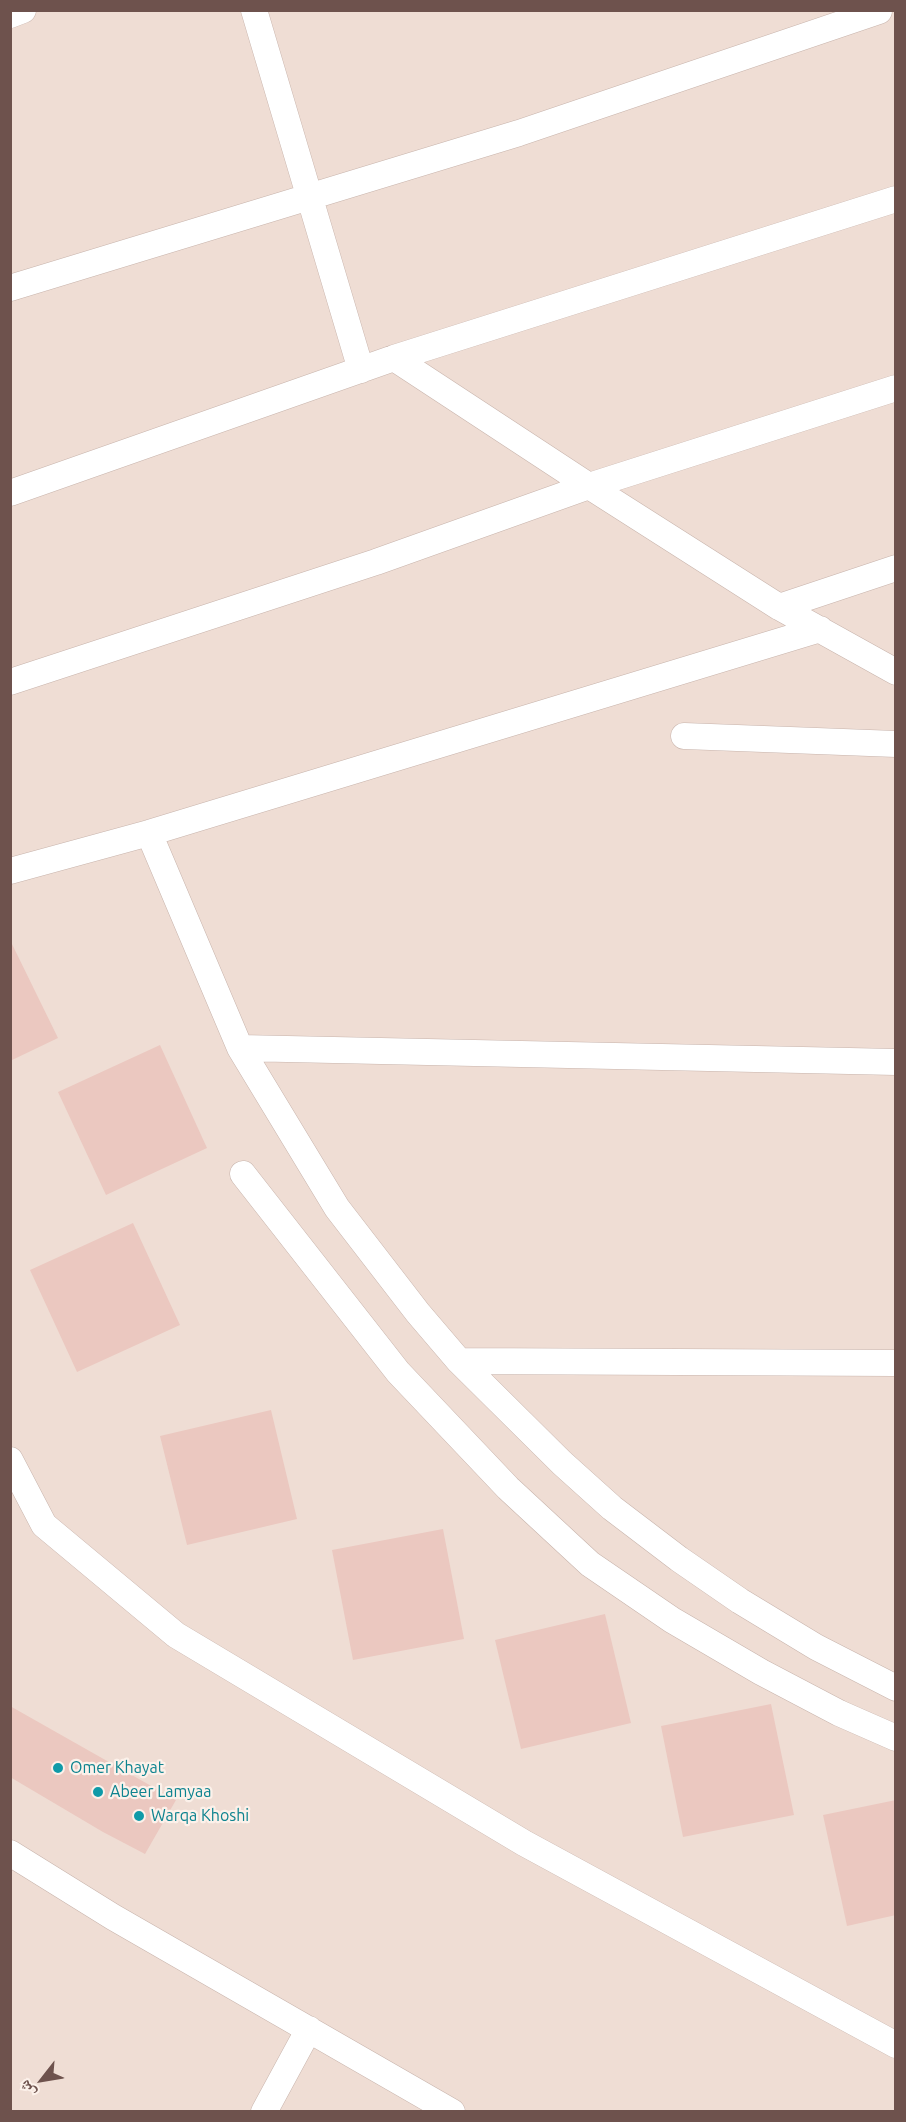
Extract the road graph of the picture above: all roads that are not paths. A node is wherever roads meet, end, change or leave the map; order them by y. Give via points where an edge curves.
1 (23, 10) edge
2 (254, 10) edge
3 (879, 11) edge
4 (10, 15) edge
5 (310, 197) junction
6 (896, 199) edge
7 (10, 288) edge
8 (394, 358) junction
9 (361, 369) junction
10 (896, 388) edge
11 (589, 486) junction
12 (10, 493) edge
13 (896, 568) edge
14 (779, 607) junction
15 (820, 629) junction
16 (896, 672) edge
17 (10, 682) edge
18 (684, 735) dead end
19 (896, 744) edge
20 (149, 833) junction
21 (10, 871) edge
22 (240, 1048) junction
23 (896, 1062) edge
24 (243, 1174) dead end
25 (459, 1361) junction
26 (896, 1363) edge
27 (10, 1460) edge
28 (10, 1497) edge
29 (44, 1525) junction
30 (896, 1688) edge
31 (896, 1738) edge
32 (10, 1854) edge
33 (309, 2029) junction
34 (896, 2045) edge
35 (264, 2112) edge
36 (452, 2112) edge

1 - 4 street
2 - 5 street
3 - 5 street via 519,133
5 - 7 street
5 - 9 street
6 - 8 street
8 - 9 street
8 - 11 street
9 - 12 street
10 - 11 street
11 - 14 street
11 - 17 street via 376,562
13 - 14 street
14 - 15 street
15 - 16 street
15 - 20 street
18 - 19 street
20 - 21 street
20 - 22 street
22 - 23 street
22 - 25 street via 337,1208
24 - 31 street via 398,1372 508,1488 590,1564 672,1620 761,1672
25 - 26 street
25 - 30 street via 603,1500 679,1559 816,1647
27 - 29 street
28 - 29 street
29 - 34 street via 176,1635 524,1843
32 - 33 street
33 - 35 street
33 - 36 street

